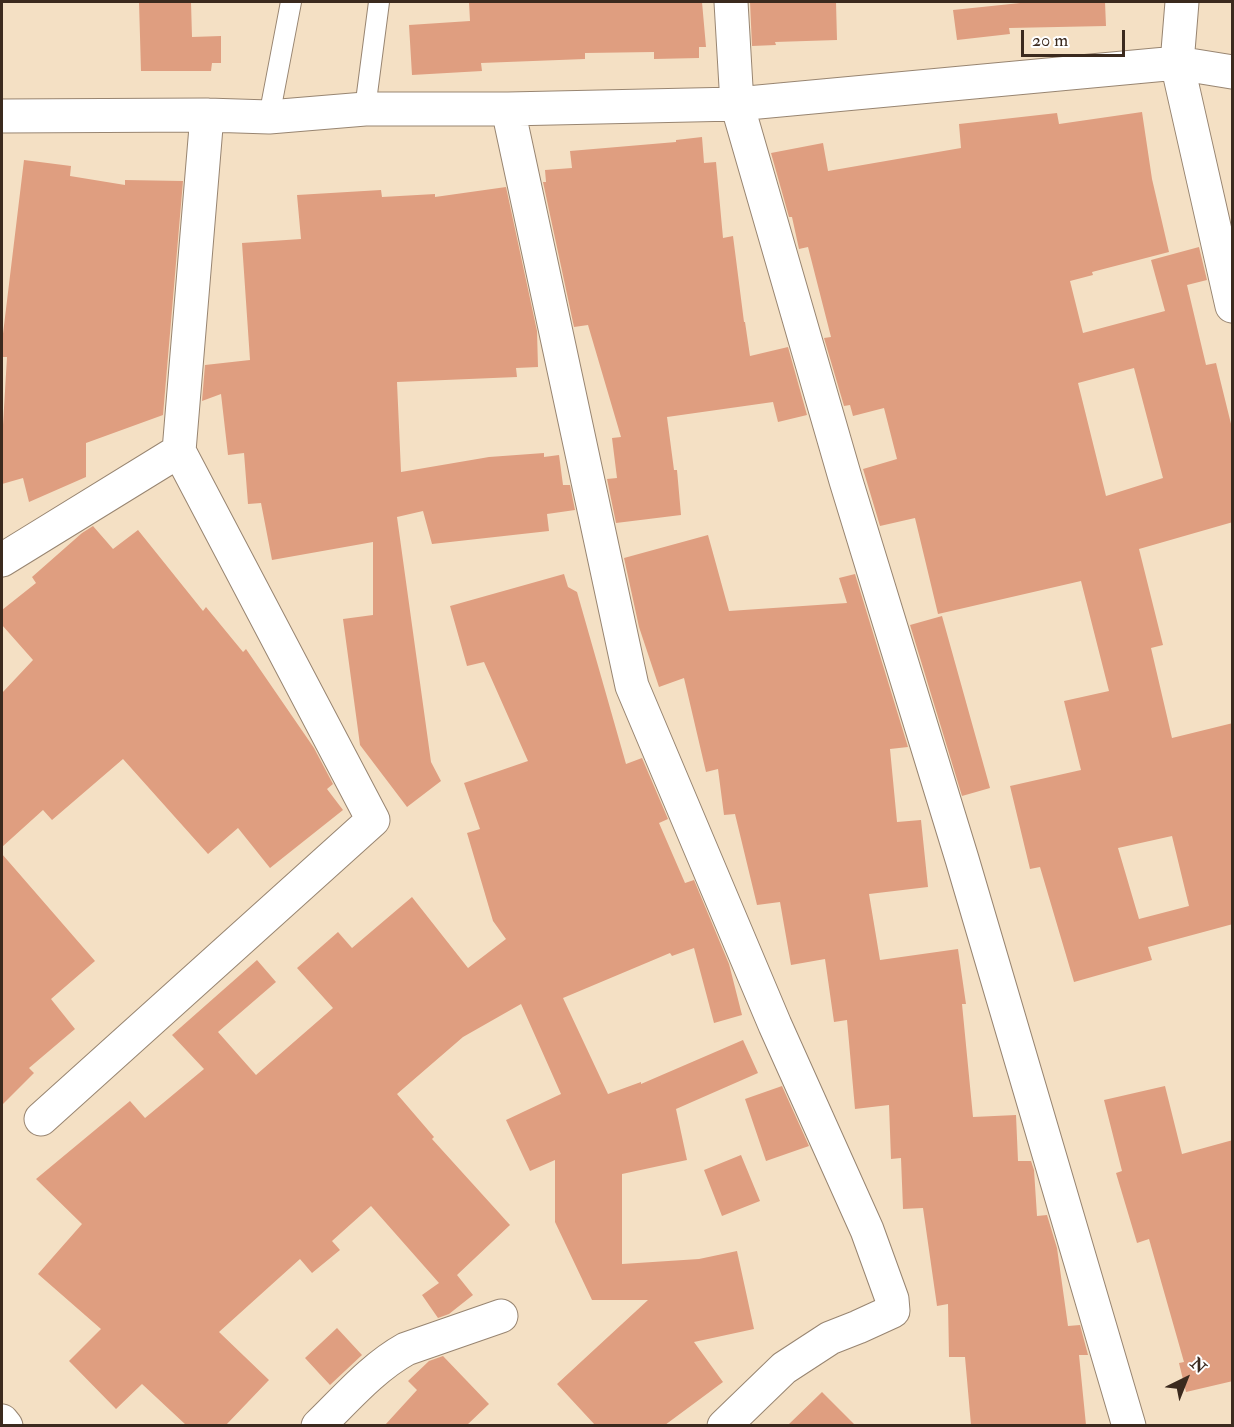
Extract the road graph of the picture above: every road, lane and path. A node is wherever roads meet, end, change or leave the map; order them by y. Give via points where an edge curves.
1 (291, 2) edge
2 (379, 2) edge
3 (731, 2) edge
4 (1182, 2) edge
5 (1178, 63) junction
6 (1233, 72) edge
7 (737, 104) junction
8 (365, 109) junction
9 (508, 109) junction
10 (207, 115) junction
11 (2, 116) edge
12 (269, 117) junction
13 (1233, 306) edge
14 (179, 451) junction
15 (2, 560) edge
16 (42, 1119) dead end
17 (501, 1316) dead end
18 (2, 1421) edge
19 (6, 1425) edge
20 (318, 1425) edge
21 (724, 1425) edge
22 (1130, 1425) edge

1 - 12 lane
2 - 8 lane
3 - 7 street
4 - 5 street
5 - 6 street
5 - 7 street
5 - 13 street
7 - 9 street
7 - 22 street via 846,481
8 - 9 street
8 - 12 street
9 - 21 street via 632,686 775,1025 867,1230 892,1299 893,1311 830,1338 784,1368
10 - 11 street
10 - 12 street
10 - 14 street
14 - 15 street
14 - 16 street via 373,820
17 - 20 street via 393,1356
18 - 19 street

